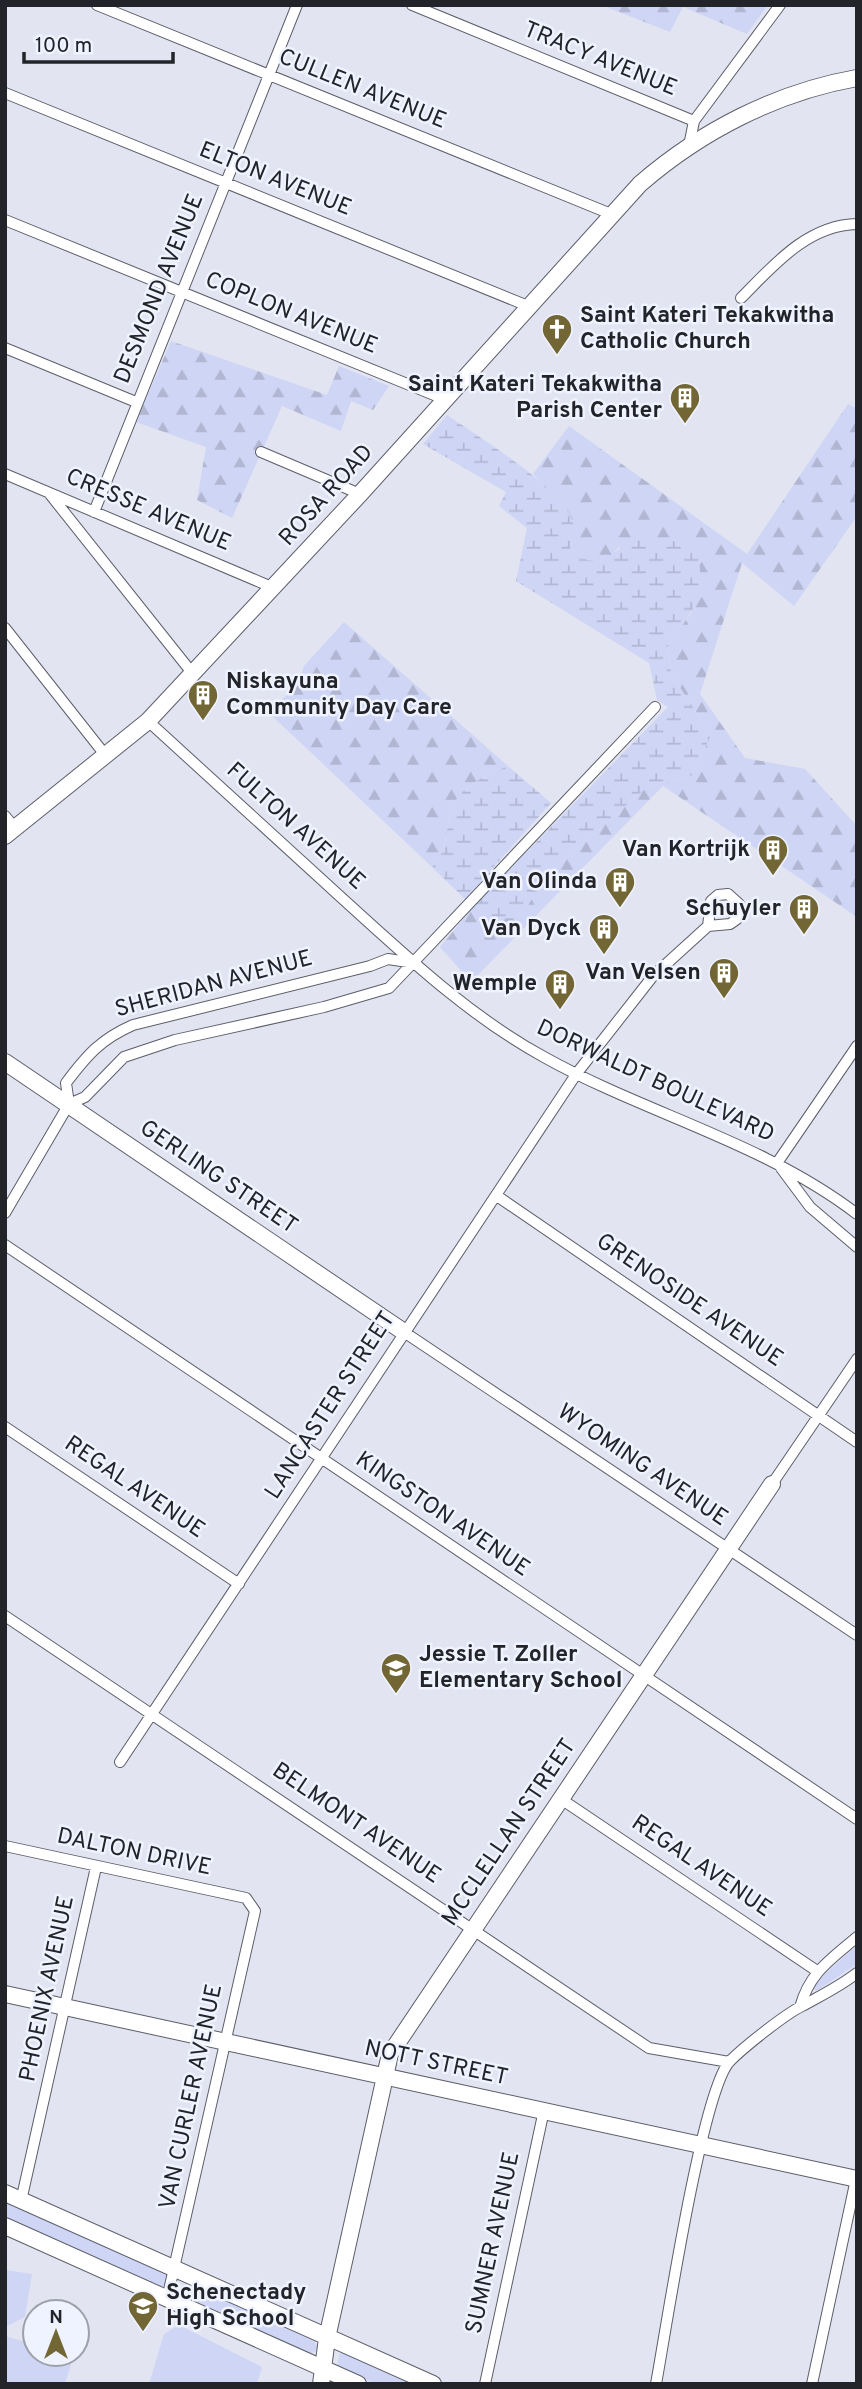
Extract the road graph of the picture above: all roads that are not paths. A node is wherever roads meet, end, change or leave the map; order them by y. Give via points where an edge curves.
1 (97, 5) edge
2 (297, 5) edge
3 (412, 5) edge
4 (780, 5) edge
5 (269, 75) junction
6 (857, 78) edge
7 (5, 93) edge
8 (694, 121) junction
9 (689, 146) junction
10 (225, 183) junction
11 (611, 214) junction
12 (5, 220) edge
13 (857, 224) edge
14 (182, 292) junction
15 (741, 298) dead end
16 (528, 306) junction
17 (5, 348) edge
18 (444, 399) junction
19 (136, 402) junction
20 (261, 452) dead end
21 (5, 474) edge
22 (48, 491) junction
23 (360, 494) junction
24 (94, 512) junction
25 (274, 587) junction
26 (5, 628) edge
27 (193, 674) junction
28 (655, 707) dead end
29 (148, 721) junction
30 (106, 756) junction
31 (8, 826) edge
32 (708, 926) dead end
33 (414, 963) junction
34 (857, 1046) edge
35 (5, 1062) edge
36 (577, 1073) junction
37 (69, 1104) junction
38 (777, 1163) junction
39 (497, 1196) junction
40 (5, 1213) edge
41 (857, 1213) edge
42 (5, 1245) edge
43 (857, 1247) edge
44 (404, 1332) junction
45 (857, 1359) edge
46 (820, 1414) junction
47 (5, 1427) edge
48 (857, 1442) edge
49 (322, 1460) junction
50 (772, 1484) joint
51 (728, 1548) junction
52 (239, 1584) junction
53 (5, 1616) edge
54 (857, 1635) edge
55 (642, 1675) junction
56 (150, 1713) junction
57 (120, 1762) dead end
58 (561, 1799) junction
59 (857, 1819) edge
60 (5, 1846) edge
61 (96, 1867) junction
62 (252, 1903) joint
63 (473, 1928) junction
64 (857, 1937) edge
65 (817, 1971) junction
66 (857, 1973) edge
67 (5, 1994) edge
68 (800, 2007) junction
69 (67, 2008) junction
70 (226, 2042) junction
71 (729, 2062) junction
72 (384, 2076) junction
73 (544, 2110) junction
74 (702, 2144) junction
75 (857, 2179) edge
76 (5, 2193) edge
77 (21, 2201) junction
78 (5, 2226) edge
79 (176, 2270) junction
80 (167, 2299) junction
81 (327, 2338) junction
82 (321, 2376) edge
83 (358, 2384) edge
84 (433, 2384) edge
85 (485, 2384) edge
86 (656, 2384) edge
87 (812, 2384) edge

1 - 5 street, CULLEN AVENUE
2 - 5 street, DESMOND AVENUE
3 - 8 street, TRACY AVENUE
4 - 8 street
5 - 10 street, DESMOND AVENUE
5 - 11 street, CULLEN AVENUE
6 - 9 street, ROSA ROAD via 793,95 742,116
7 - 10 street, ELTON AVENUE
8 - 9 street
9 - 11 street, ROSA ROAD
10 - 14 street, DESMOND AVENUE
10 - 16 street, ELTON AVENUE
11 - 16 street, ROSA ROAD
12 - 14 street, COPLON AVENUE
13 - 15 street via 814,235 788,250
14 - 18 street, COPLON AVENUE
14 - 19 street, DESMOND AVENUE
16 - 18 street, ROSA ROAD
17 - 19 street
18 - 23 street, ROSA ROAD
19 - 24 street, DESMOND AVENUE
20 - 23 street
21 - 22 street, CRESSE AVENUE
22 - 24 street, CRESSE AVENUE
22 - 27 street
23 - 25 street, ROSA ROAD
24 - 25 street, CRESSE AVENUE
25 - 27 street, ROSA ROAD
26 - 30 street
27 - 29 street, ROSA ROAD
28 - 33 street, SHERIDAN AVENUE
29 - 30 street, ROSA ROAD
29 - 33 street, FULTON AVENUE
30 - 31 street, ROSA ROAD
32 - 36 street, LANCASTER STREET via 653,976
33 - 36 street, DORWALDT BOULEVARD via 477,1015
33 - 37 street, SHERIDAN AVENUE via 389,988 175,1040 124,1057 85,1097
33 - 37 street, SHERIDAN AVENUE via 388,959 133,1025 106,1037 85,1057 65,1083
34 - 38 street
35 - 37 street, GERLING STREET
36 - 38 street, DORWALDT BOULEVARD
36 - 39 street, LANCASTER STREET
37 - 40 street, SHERIDAN AVENUE
37 - 44 street, GERLING STREET
38 - 41 street, DORWALDT BOULEVARD
38 - 43 street, DORWALDT BOULEVARD via 810,1207
39 - 44 street, LANCASTER STREET
39 - 46 street, GRENOSIDE AVENUE
42 - 49 street, KINGSTON AVENUE
44 - 49 street, LANCASTER STREET
44 - 51 street, WYOMING AVENUE
45 - 46 street, MCCLELLAN STREET
46 - 48 street, GRENOSIDE AVENUE
46 - 50 street, MCCLELLAN STREET
47 - 52 street, REGAL AVENUE
49 - 52 street, LANCASTER STREET
49 - 55 street, KINGSTON AVENUE
50 - 51 street, MCCLELLAN STREET
51 - 54 street, WYOMING AVENUE
51 - 55 street, MCCLELLAN STREET
52 - 56 street, LANCASTER STREET
53 - 56 street, BELMONT AVENUE
55 - 58 street, MCCLELLAN STREET
55 - 59 street, KINGSTON AVENUE
56 - 57 street, LANCASTER STREET
56 - 63 street, BELMONT AVENUE
58 - 63 street, MCCLELLAN STREET
58 - 65 street, REGAL AVENUE
60 - 61 street, DALTON DRIVE
61 - 62 street, DALTON DRIVE via 246,1898
61 - 69 street, PHOENIX AVENUE
62 - 70 street, VAN CURLER AVENUE via 255,1911
63 - 71 street, BELMONT AVENUE via 649,2048
63 - 72 street, MCCLELLAN STREET via 390,2054
64 - 65 street
65 - 68 street via 806,1986
66 - 68 street
67 - 69 street, NOTT STREET
68 - 71 street
69 - 70 street, NOTT STREET
69 - 77 street, PHOENIX AVENUE
70 - 72 street, NOTT STREET
70 - 79 street, VAN CURLER AVENUE
71 - 74 street
72 - 73 street, NOTT STREET
72 - 81 street, MCCLELLAN STREET
73 - 74 street, NOTT STREET
73 - 85 street, SUMNER AVENUE
74 - 75 street, NOTT STREET
74 - 86 street
75 - 87 street
76 - 77 street
77 - 79 street
78 - 80 street
79 - 80 street, VAN CURLER AVENUE
79 - 81 street
80 - 82 street
81 - 82 street, MCCLELLAN STREET
81 - 84 street
82 - 83 street

